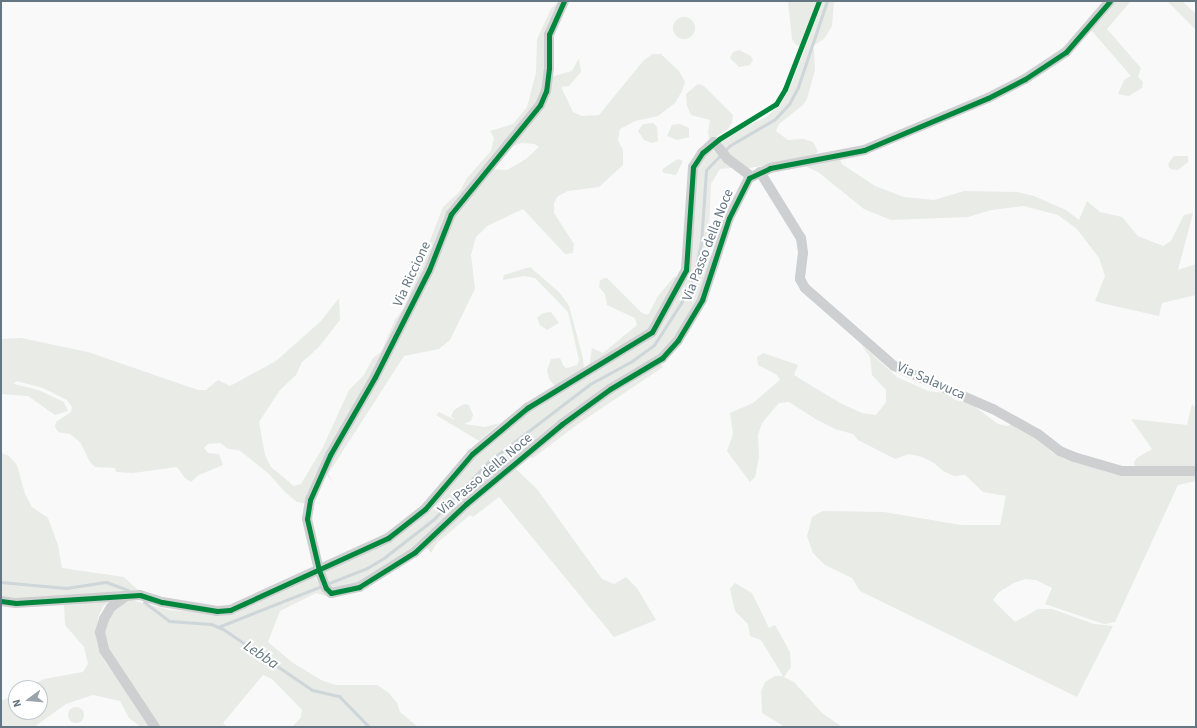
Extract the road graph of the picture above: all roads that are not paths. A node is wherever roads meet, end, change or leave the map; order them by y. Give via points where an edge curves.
1 (564, 1) edge
2 (1110, 1) edge
3 (756, 174) junction
4 (1196, 471) edge
5 (320, 573) junction
6 (125, 596) junction
7 (1, 601) edge
8 (155, 727) edge

1 - 5 street, Via Riccione via 549,34 549,68 546,91 540,105 450,214 429,270 375,377 330,455 310,500 306,519
2 - 3 street via 1066,52 1025,79 988,98 864,150 770,168
3 - 4 street, Via Salavuca via 801,238 803,253 800,279 805,288 894,366 993,409 1074,457 1122,471
3 - 5 street, Via Passo della Noce via 740,192 702,300 678,340 662,358 610,389 562,424 466,504 414,552 359,586 331,593 325,587
3 - 5 street via 728,160 717,145 702,153 693,167 686,270 652,332 527,408 472,454 425,509 388,538
5 - 6 street via 230,610 217,611 162,602 140,595
6 - 7 street via 16,603
6 - 8 street via 110,607 104,619 100,632 104,650

